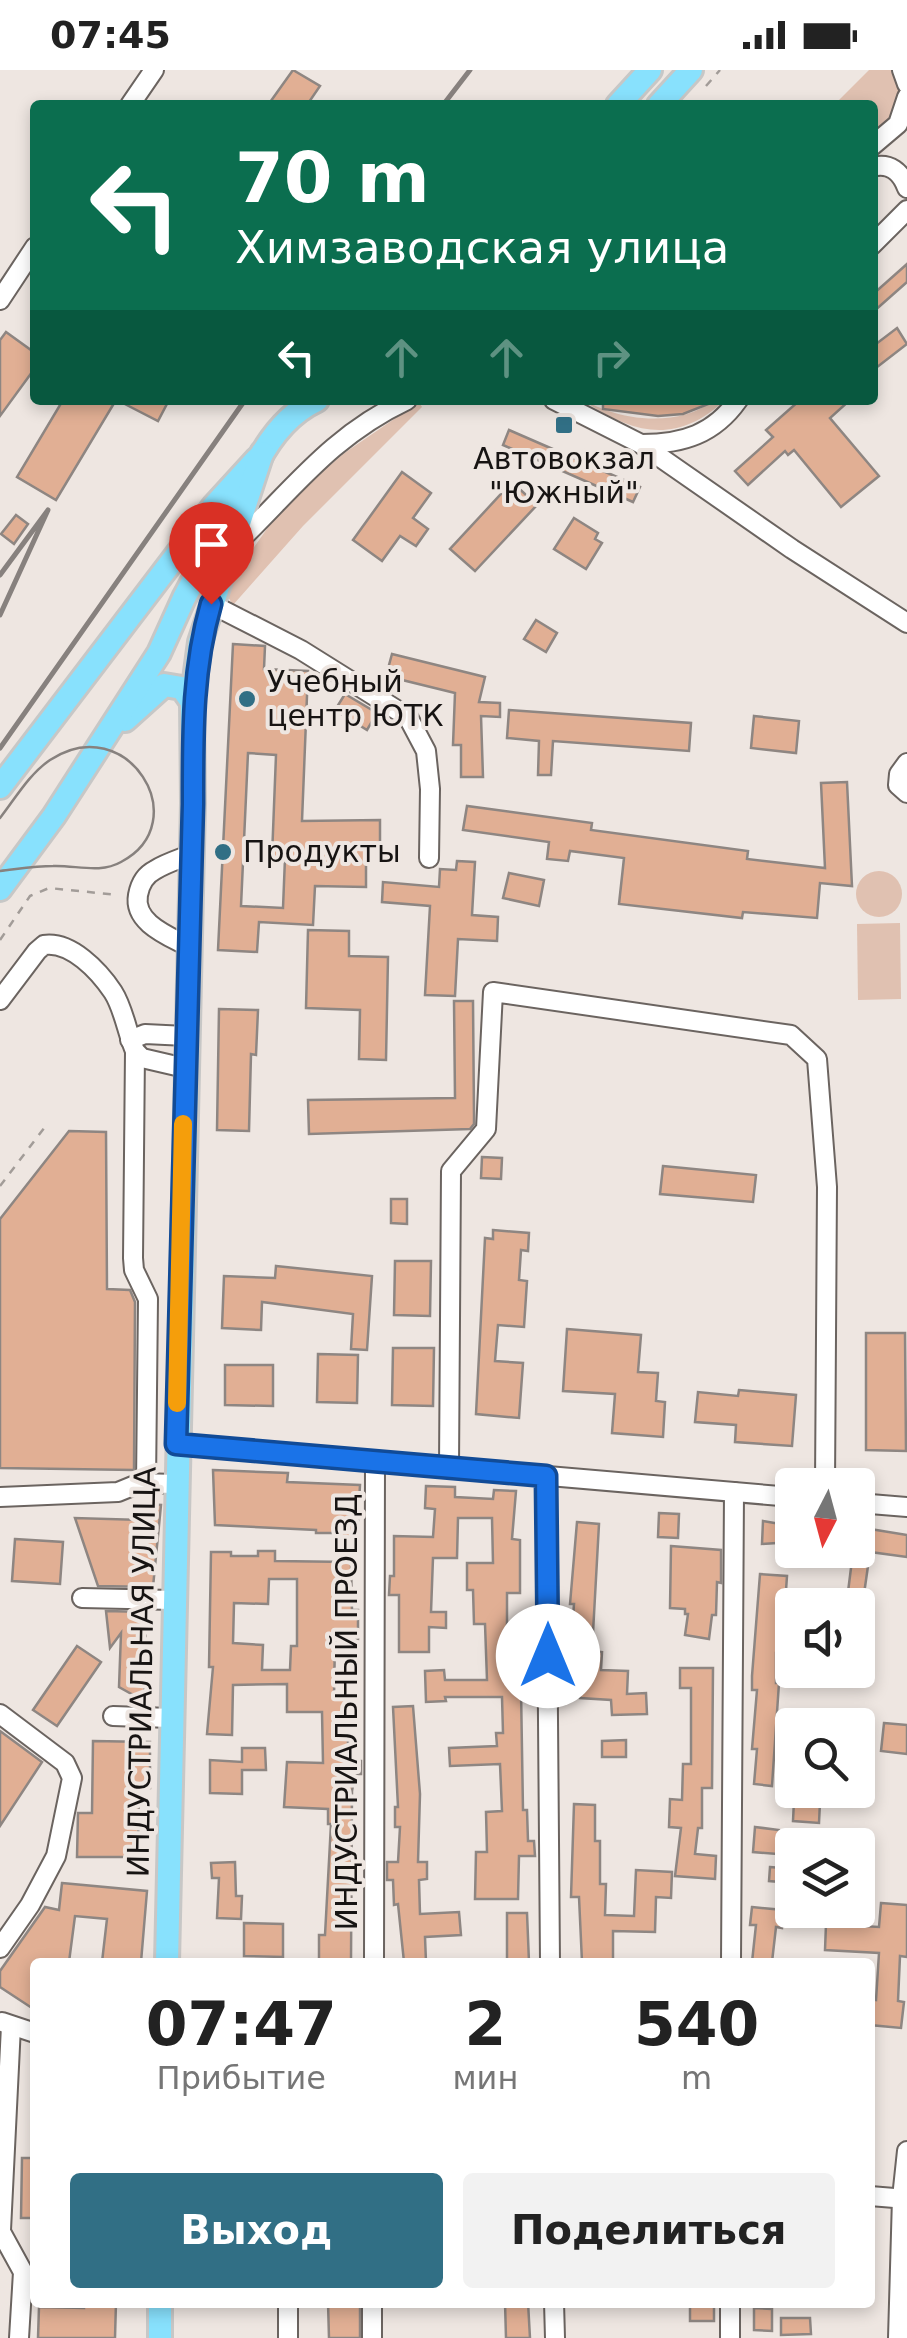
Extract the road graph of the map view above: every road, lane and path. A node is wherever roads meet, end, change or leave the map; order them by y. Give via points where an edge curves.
1 (154, 70) edge
2 (650, 70) edge
3 (692, 70) edge
4 (902, 70) edge
5 (907, 84) edge
6 (907, 97) edge
7 (625, 98) edge
8 (133, 100) edge
9 (664, 100) edge
10 (878, 141) edge
11 (878, 167) edge
12 (907, 188) edge
13 (907, 210) edge
14 (878, 239) edge
15 (30, 255) edge
16 (0, 300) edge
17 (307, 405) edge
18 (396, 405) edge
19 (564, 405) edge
20 (734, 405) edge
21 (641, 444) junction
22 (262, 453) junction
23 (232, 548) junction
24 (147, 592) junction
25 (184, 598) junction
26 (211, 604) junction
27 (907, 622) edge
28 (121, 625) junction
29 (200, 642) junction
30 (159, 653) junction
31 (192, 702) junction
32 (110, 732) junction
33 (907, 763) edge
34 (0, 787) edge
35 (907, 793) edge
36 (192, 854) junction
37 (429, 858) dead end
38 (0, 889) edge
39 (138, 897) junction
40 (0, 940) edge
41 (189, 948) junction
42 (0, 1000) edge
43 (186, 1036) junction
44 (133, 1046) junction
45 (185, 1068) junction
46 (48, 1123) dead end
47 (0, 1186) edge
48 (176, 1444) junction
49 (374, 1462) junction
50 (449, 1468) junction
51 (825, 1468) edge
52 (546, 1476) junction
53 (146, 1483) junction
54 (176, 1484) junction
55 (734, 1492) junction
56 (775, 1496) edge
57 (0, 1497) edge
58 (875, 1504) edge
59 (907, 1507) edge
60 (82, 1598) dead end
61 (173, 1600) junction
62 (0, 1714) edge
63 (113, 1716) dead end
64 (171, 1718) junction
65 (0, 1948) edge
66 (166, 1958) edge
67 (374, 1958) edge
68 (550, 1958) edge
69 (731, 1958) edge
70 (5, 2023) edge
71 (30, 2031) edge
72 (907, 2151) edge
73 (875, 2196) edge
74 (904, 2199) edge
75 (1, 2230) edge
76 (160, 2308) edge
77 (288, 2308) edge
78 (372, 2308) edge
79 (554, 2308) edge
80 (730, 2308) edge
81 (20, 2338) edge
82 (160, 2338) edge
83 (288, 2338) edge
84 (372, 2338) edge
85 (556, 2338) edge
86 (730, 2338) edge
87 (898, 2338) edge

1 - 8 street
2 - 7 main road
3 - 9 main road
4 - 5 street
6 - 10 street via 898,124
11 - 12 street via 901,174
13 - 14 street
15 - 16 street
17 - 22 main road
18 - 23 street via 326,451
19 - 21 street
20 - 21 street via 712,429 688,440
21 - 27 street
22 - 23 main road, ИНДУСТРИАЛЬНАЯ УЛИЦА
22 - 24 main road
22 - 25 main road
23 - 26 main road, ИНДУСТРИАЛЬНАЯ УЛИЦА
24 - 25 main road via 161,588
24 - 28 main road
25 - 29 main road via 196,615
25 - 30 main road
26 - 29 main road, ИНДУСТРИАЛЬНАЯ УЛИЦА
26 - 37 street via 408,717 426,751
28 - 30 main road via 146,629
28 - 34 main road
29 - 31 main road, ИНДУСТРИАЛЬНАЯ УЛИЦА
30 - 32 main road
31 - 32 main road via 182,688 164,685
31 - 36 main road, ИНДУСТРИАЛЬНАЯ УЛИЦА
32 - 38 main road
33 - 35 street via 898,785
36 - 39 street via 153,870
36 - 41 main road, ИНДУСТРИАЛЬНАЯ УЛИЦА
39 - 40 path via 38,890
39 - 41 street via 142,916
41 - 43 main road, ИНДУСТРИАЛЬНАЯ УЛИЦА
42 - 44 street via 37,950 54,944 87,962 114,994
43 - 44 street via 145,1034
43 - 45 main road, ИНДУСТРИАЛЬНАЯ УЛИЦА
44 - 45 street via 142,1058
44 - 53 street via 132,1258 148,1299
45 - 48 main road, ИНДУСТРИАЛЬНАЯ УЛИЦА
46 - 47 path
48 - 49 street
48 - 54 main road, ИНДУСТРИАЛЬНАЯ УЛИЦА
49 - 50 street
49 - 67 street, ИНДУСТРИАЛЬНЫЙ ПРОЕЗД
50 - 51 street via 451,1171 486,1129 494,992 791,1035 817,1058 828,1187
50 - 52 street
52 - 55 street
52 - 68 street
53 - 54 street
53 - 57 street via 118,1492
54 - 61 main road, ИНДУСТРИАЛЬНАЯ УЛИЦА
55 - 56 street
55 - 69 street
58 - 59 street
60 - 61 street
61 - 64 main road, ИНДУСТРИАЛЬНАЯ УЛИЦА
62 - 65 street via 64,1763 72,1778 56,1856
63 - 64 street
64 - 66 main road, ИНДУСТРИАЛЬНАЯ УЛИЦА
70 - 71 street
70 - 75 street
72 - 74 street
73 - 74 street
74 - 87 street
75 - 81 street via 24,2272
76 - 82 main road
77 - 83 street
78 - 84 street
79 - 85 street
80 - 86 street

